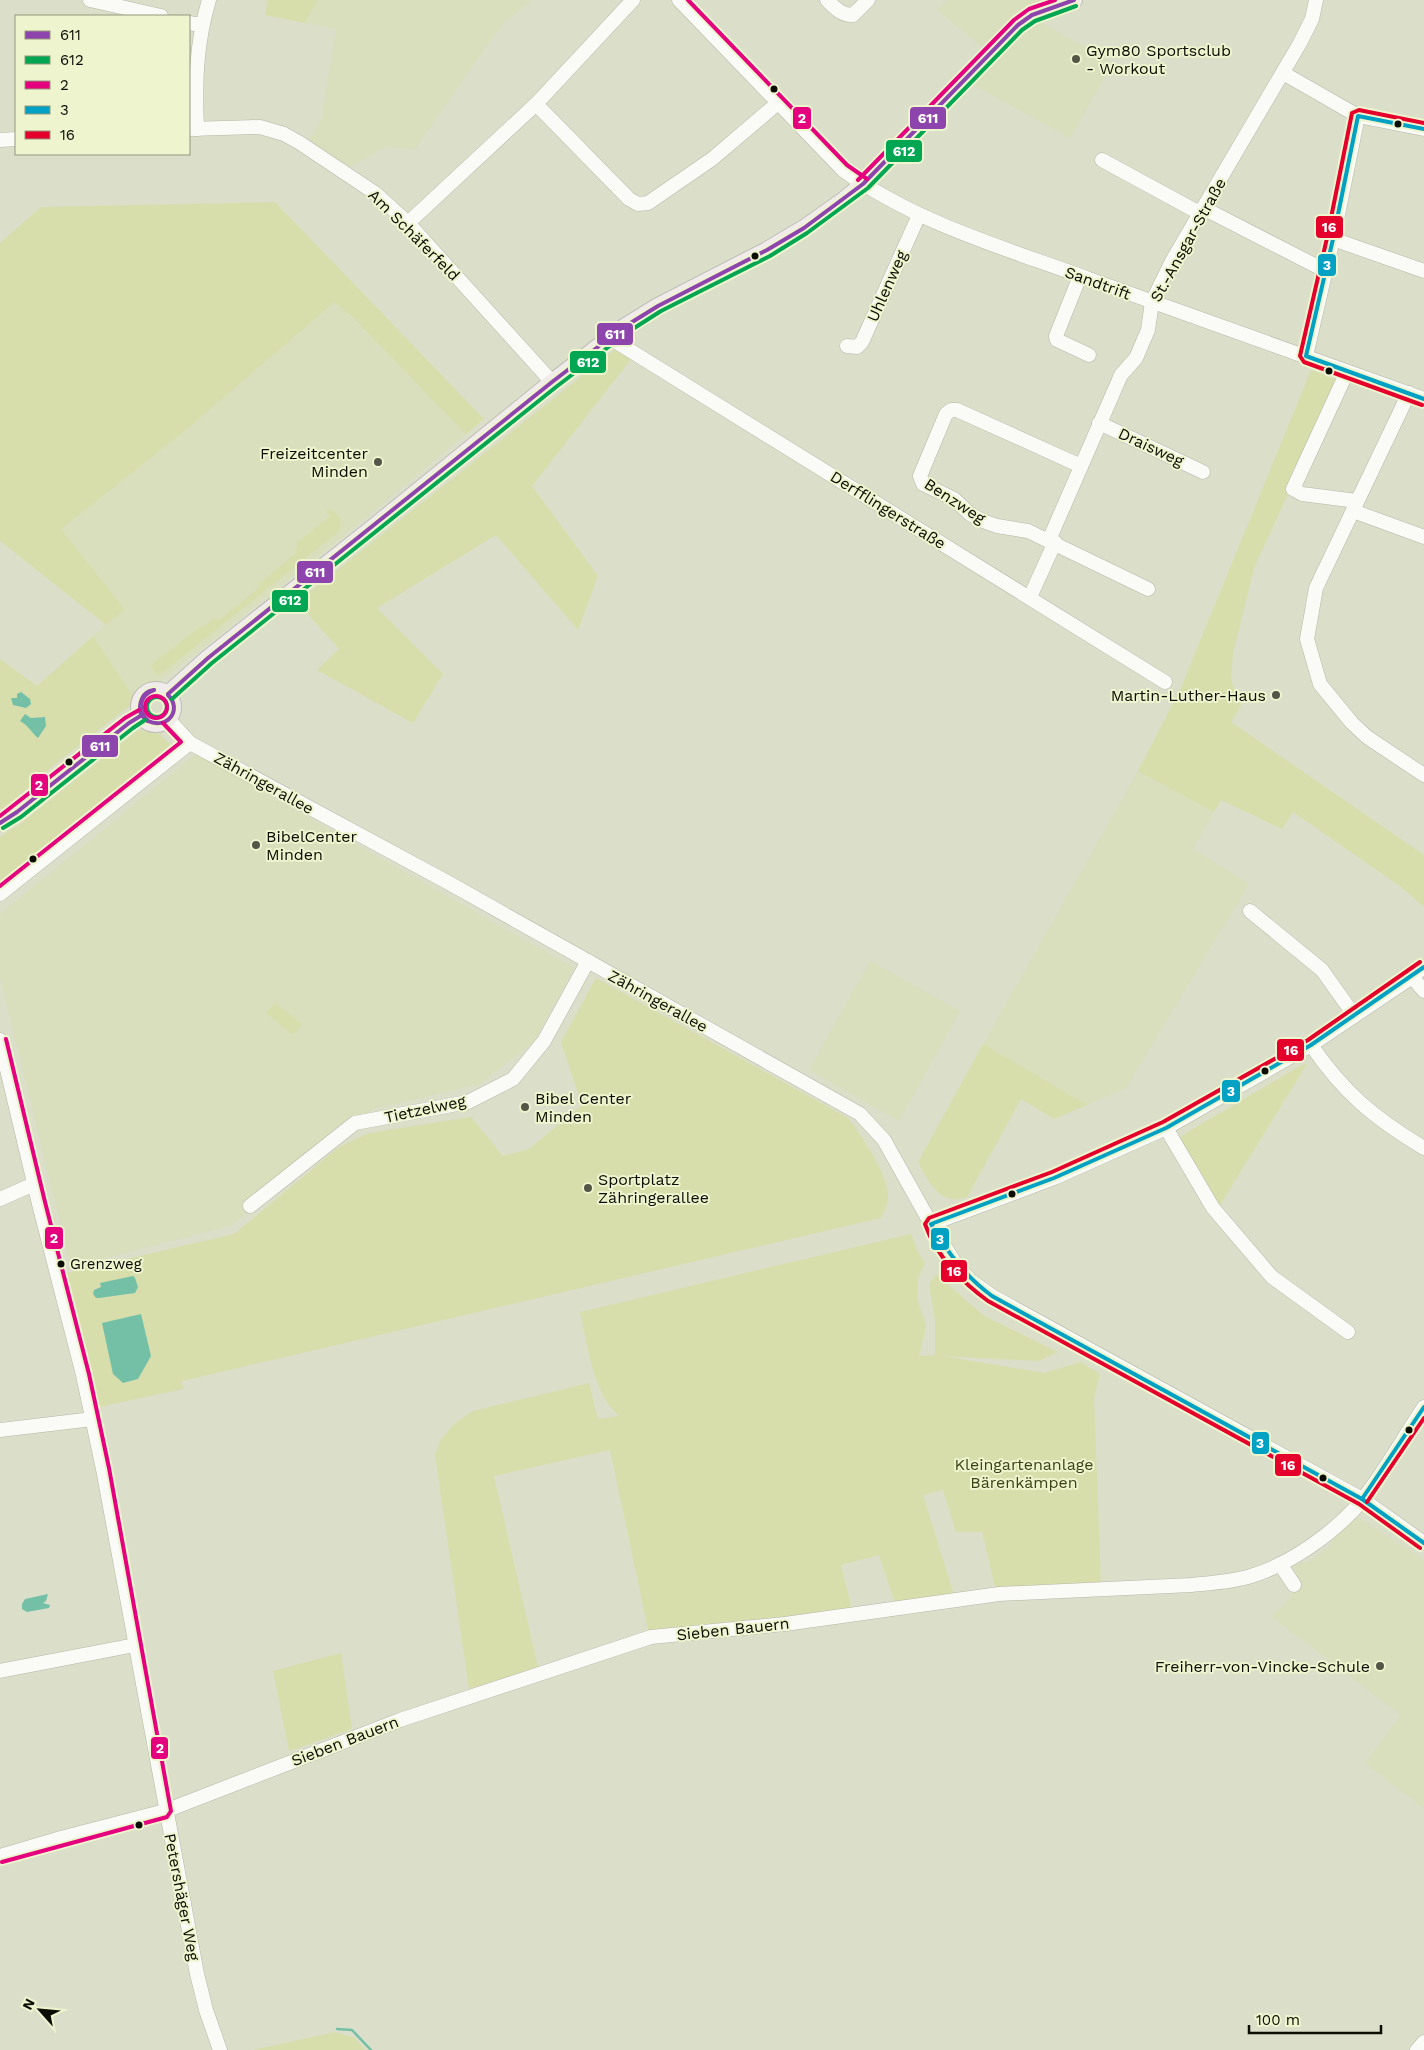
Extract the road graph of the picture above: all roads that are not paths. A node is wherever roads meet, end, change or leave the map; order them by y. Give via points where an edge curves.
1 (90, 0) edge
2 (209, 0) edge
3 (633, 0) edge
4 (679, 0) edge
5 (827, 0) edge
6 (868, 0) edge
7 (1074, 0) edge
8 (1316, 0) edge
9 (157, 15) edge
10 (195, 24) edge
11 (1283, 73) junction
12 (779, 102) junction
13 (536, 104) junction
14 (1358, 116) junction
15 (193, 129) edge
16 (1424, 129) edge
17 (15, 139) edge
18 (0, 140) edge
19 (1102, 160) dead end
20 (863, 184) junction
21 (1201, 211) junction
22 (919, 215) junction
23 (408, 223) junction
24 (1333, 239) junction
25 (1326, 271) junction
26 (1424, 272) edge
27 (1080, 276) junction
28 (1152, 302) junction
29 (610, 338) junction
30 (847, 346) dead end
31 (1089, 355) dead end
32 (1306, 356) junction
33 (1347, 372) junction
34 (552, 382) junction
35 (1409, 393) junction
36 (1424, 399) edge
37 (1099, 423) junction
38 (1081, 466) junction
39 (1203, 472) dead end
40 (1355, 506) junction
41 (1424, 537) edge
42 (1052, 541) junction
43 (1148, 589) dead end
44 (1030, 597) junction
45 (1165, 682) dead end
46 (168, 694) junction
47 (142, 716) junction
48 (168, 720) junction
49 (190, 743) junction
50 (1424, 775) edge
51 (0, 823) edge
52 (0, 894) edge
53 (1250, 911) dead end
54 (588, 961) junction
55 (1424, 967) edge
56 (1412, 978) junction
57 (1424, 991) edge
58 (1354, 1016) junction
59 (0, 1040) edge
60 (1311, 1045) junction
61 (1166, 1128) junction
62 (1424, 1148) edge
63 (34, 1184) junction
64 (0, 1199) edge
65 (250, 1206) dead end
66 (931, 1224) junction
67 (1348, 1332) dead end
68 (1424, 1407) edge
69 (93, 1420) junction
70 (0, 1430) edge
71 (1362, 1499) junction
72 (1424, 1543) edge
73 (1280, 1564) junction
74 (1294, 1585) dead end
75 (135, 1645) junction
76 (0, 1671) edge
77 (165, 1811) junction
78 (0, 1856) edge
79 (1424, 2042) edge
80 (220, 2050) edge
81 (1417, 2050) edge

1 - 9 street
2 - 10 street
3 - 13 street
4 - 12 street, Sandtrift
5 - 6 street via 842,13 852,15
7 - 20 main road via 1032,15 1018,25
8 - 11 street, St.-Ansgar-Straße via 1310,26
10 - 15 street via 197,57
11 - 14 street
11 - 21 street, St.-Ansgar-Straße
12 - 13 street via 712,159 648,203 638,204 629,199
12 - 20 street, Sandtrift via 844,170
13 - 23 street
14 - 16 street
14 - 24 street
15 - 23 street, Am Schäferfeld via 260,127 284,134 360,182
17 - 18 street
19 - 21 street
20 - 22 street, Sandtrift
20 - 29 main road via 815,222 658,306
21 - 25 street via 1211,212
21 - 28 street, St.-Ansgar-Straße
22 - 27 street, Sandtrift
22 - 30 street, Uhlenweg via 862,342 857,347
23 - 34 street, Am Schäferfeld
24 - 25 street
24 - 26 street
25 - 32 street
27 - 28 street, Sandtrift
27 - 31 street via 1056,340
28 - 32 street, Sandtrift
28 - 37 street, St.-Ansgar-Straße via 1148,330 1136,358 1122,375
29 - 34 main road
29 - 44 street, Derfflingerstraße
32 - 33 street, Sandtrift
33 - 35 street, Sandtrift
33 - 40 street via 1293,489
34 - 46 main road via 208,658
35 - 36 street, Sandtrift
35 - 40 street
37 - 38 street, St.-Ansgar-Straße
37 - 39 street, Draisweg
38 - 42 street, St.-Ansgar-Straße
38 - 42 street, Benzweg via 958,410 951,410 946,414 920,476 923,484 954,499 983,521 1021,528
40 - 41 street
40 - 50 street via 1316,588 1307,639 1320,684 1357,728
42 - 43 street, Benzweg
42 - 44 street, St.-Ansgar-Straße
44 - 45 street, Derfflingerstraße
46 - 47 main road via 158,689 147,692 139,706
46 - 48 main road via 174,706
47 - 48 main road via 154,724
47 - 51 main road
48 - 49 street, Zähringerallee
49 - 52 street
49 - 54 street, Zähringerallee
53 - 58 street via 1317,965
54 - 65 street, Tietzelweg via 544,1041 513,1079 468,1102 355,1123
54 - 66 street, Zähringerallee via 860,1114 884,1140
55 - 56 street
56 - 57 street
56 - 58 street
58 - 60 street
59 - 63 street, Petershäger Weg
60 - 61 street
60 - 62 street via 1338,1082 1361,1104 1387,1126
61 - 66 street via 1054,1178
61 - 67 street via 1217,1213 1272,1277
63 - 64 street
63 - 69 street, Petershäger Weg
66 - 71 street, Zähringerallee via 956,1265 992,1296
68 - 71 street, Sieben Bauern
69 - 70 street
69 - 75 street, Petershäger Weg
71 - 72 street, Zähringerallee
71 - 73 street, Sieben Bauern via 1315,1544
73 - 74 street
73 - 77 street, Sieben Bauern via 1252,1576 1223,1583 1000,1594 786,1624 651,1637 400,1720
75 - 76 street
75 - 77 street, Petershäger Weg
77 - 78 street, Sieben Bauern
77 - 80 street, Petershäger Weg via 197,1974
79 - 81 street

